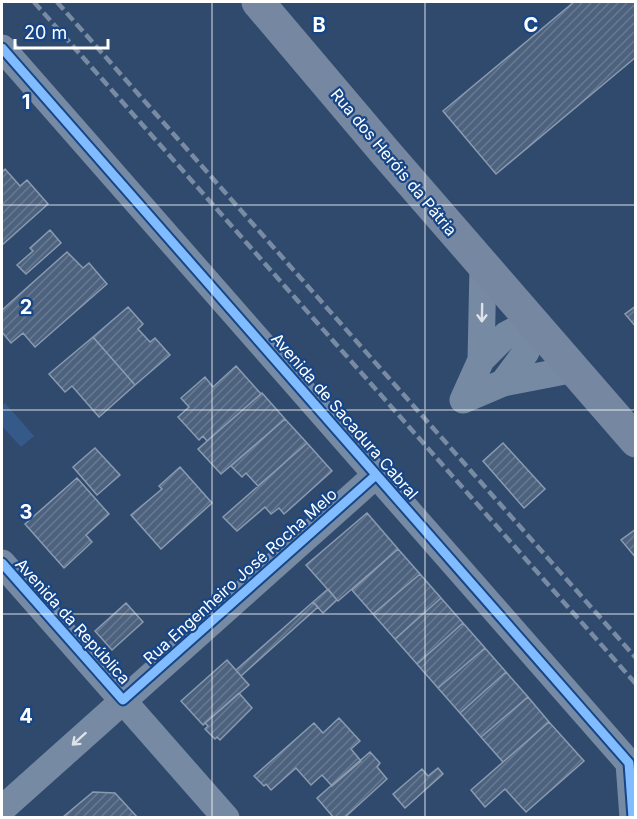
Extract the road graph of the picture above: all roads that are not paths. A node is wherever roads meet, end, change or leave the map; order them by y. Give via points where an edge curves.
1 (258, 2) edge
2 (2, 48) edge
3 (483, 266) junction
4 (532, 321) junction
5 (481, 360) junction
6 (575, 369) junction
7 (503, 383) junction
8 (636, 441) edge
9 (376, 475) junction
10 (2, 563) edge
11 (123, 700) junction
12 (2, 810) edge
13 (226, 818) edge
14 (633, 818) edge

1 - 3 main road, Rua dos Heróis da Pátria
2 - 9 street, Avenida de Sacadura Cabral
3 - 4 main road, Rua dos Heróis da Pátria
3 -> 5 street
4 - 5 street via 506,335
4 - 6 main road, Rua dos Heróis da Pátria
4 - 7 street via 526,352
5 - 7 street via 463,400
6 - 7 street
6 - 8 main road, Rua dos Heróis da Pátria
9 - 11 street, Rua Engenheiro José Rocha Melo
9 - 14 street, Avenida de Sacadura Cabral via 629,763
10 - 11 street, Avenida da República
11 -> 12 street, Rua Engenheiro José Rocha Melo
11 - 13 street, Avenida da República

